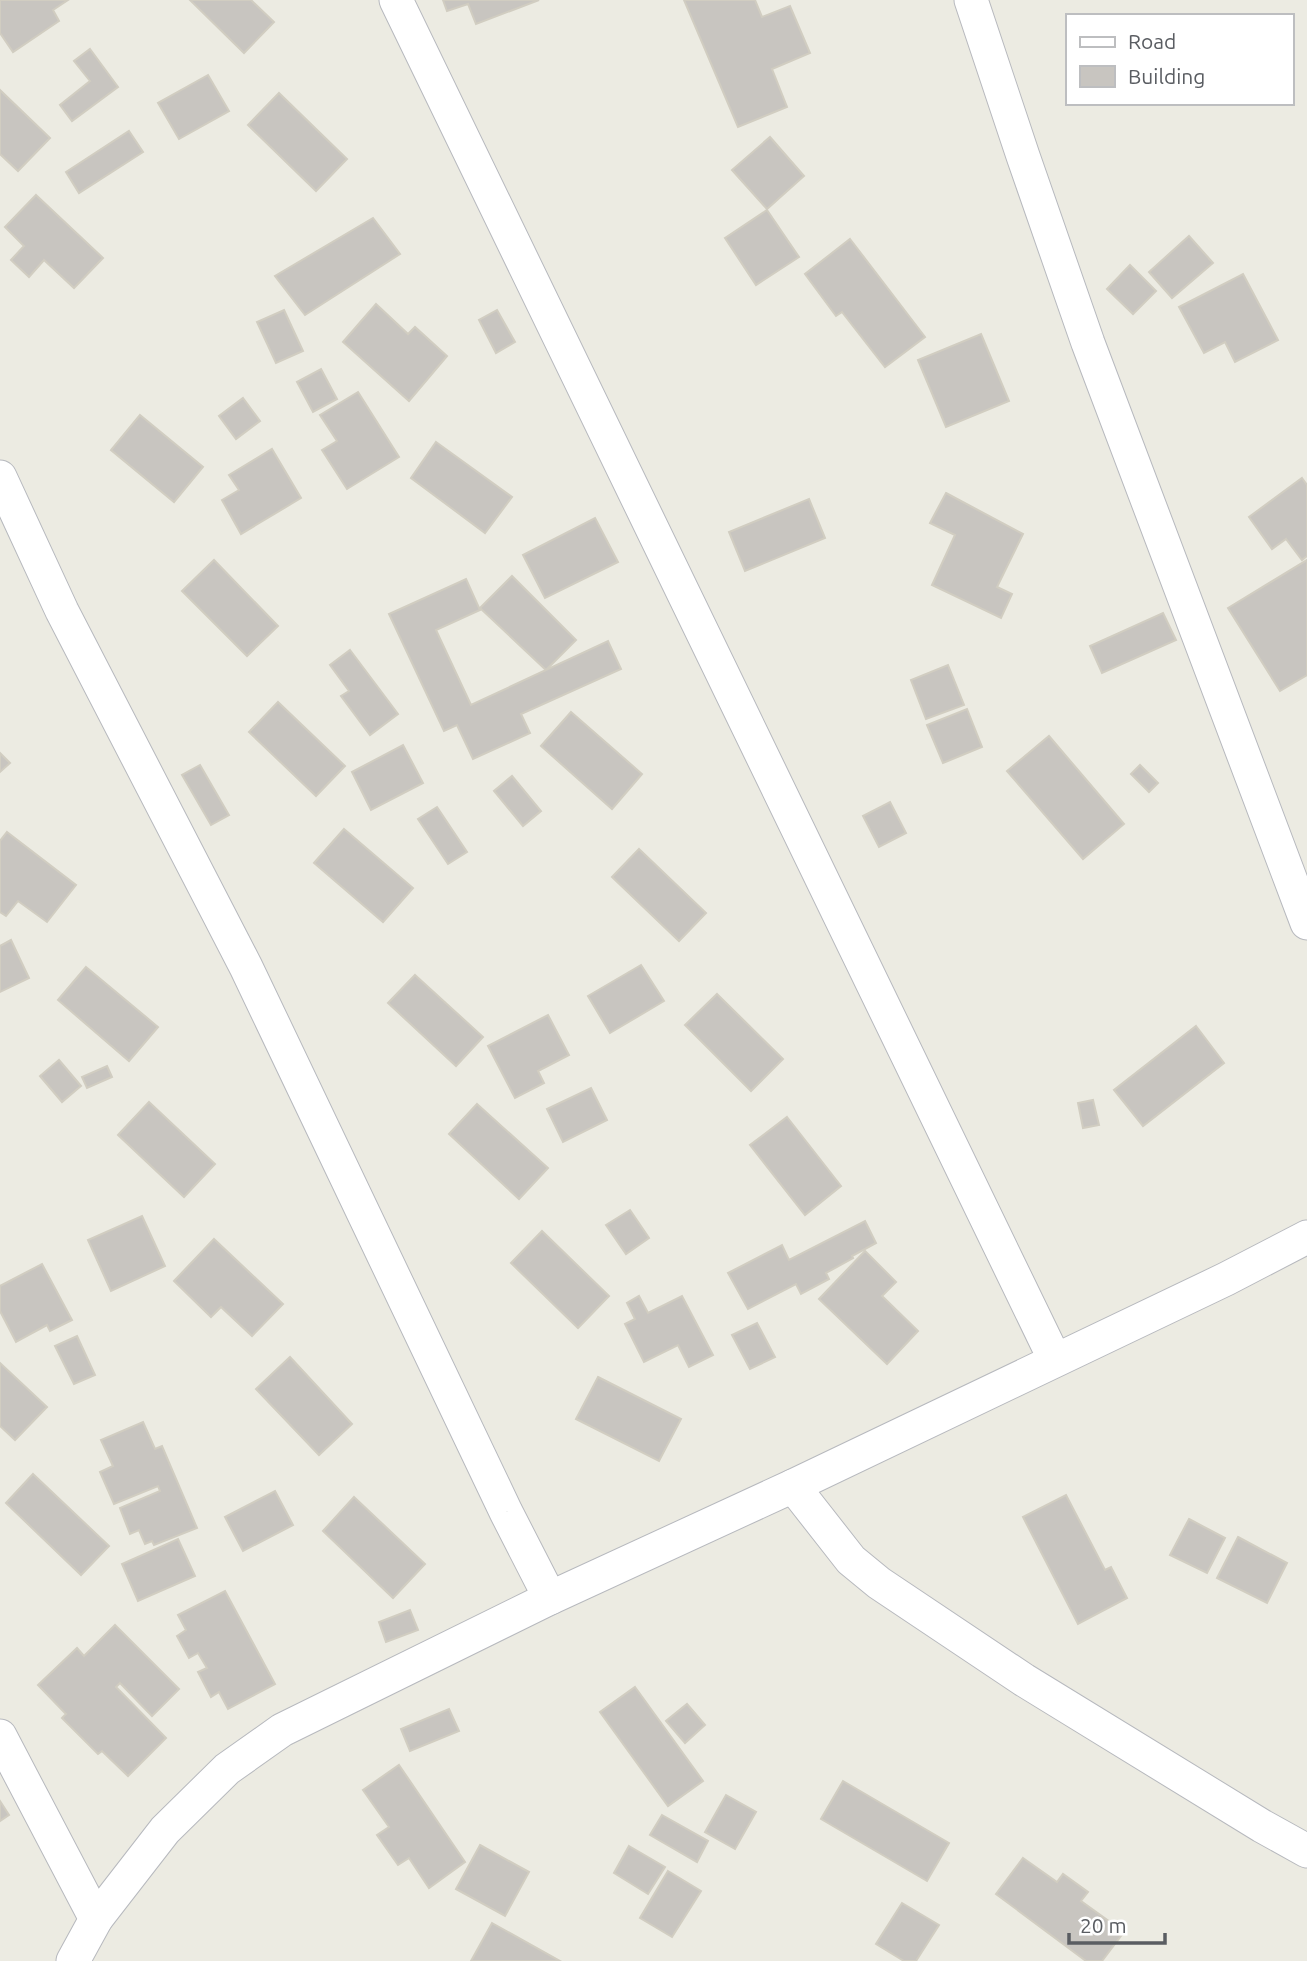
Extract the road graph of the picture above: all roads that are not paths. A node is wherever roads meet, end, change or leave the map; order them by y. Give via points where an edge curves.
1 (396, 0) edge
2 (971, 0) edge
3 (0, 477) edge
4 (1307, 923) edge
5 (1307, 1237) edge
6 (1055, 1360) junction
7 (793, 1486) junction
8 (550, 1598) junction
9 (0, 1736) edge
10 (1307, 1851) edge
11 (96, 1919) junction
12 (73, 1961) edge

1 - 6 street
2 - 4 street via 1088,343
3 - 8 street via 62,611 246,967
5 - 6 street
6 - 7 street
7 - 8 street
7 - 10 street via 851,1560 879,1583 1024,1680
8 - 11 street via 282,1730 227,1769 166,1829
9 - 11 street
11 - 12 street

